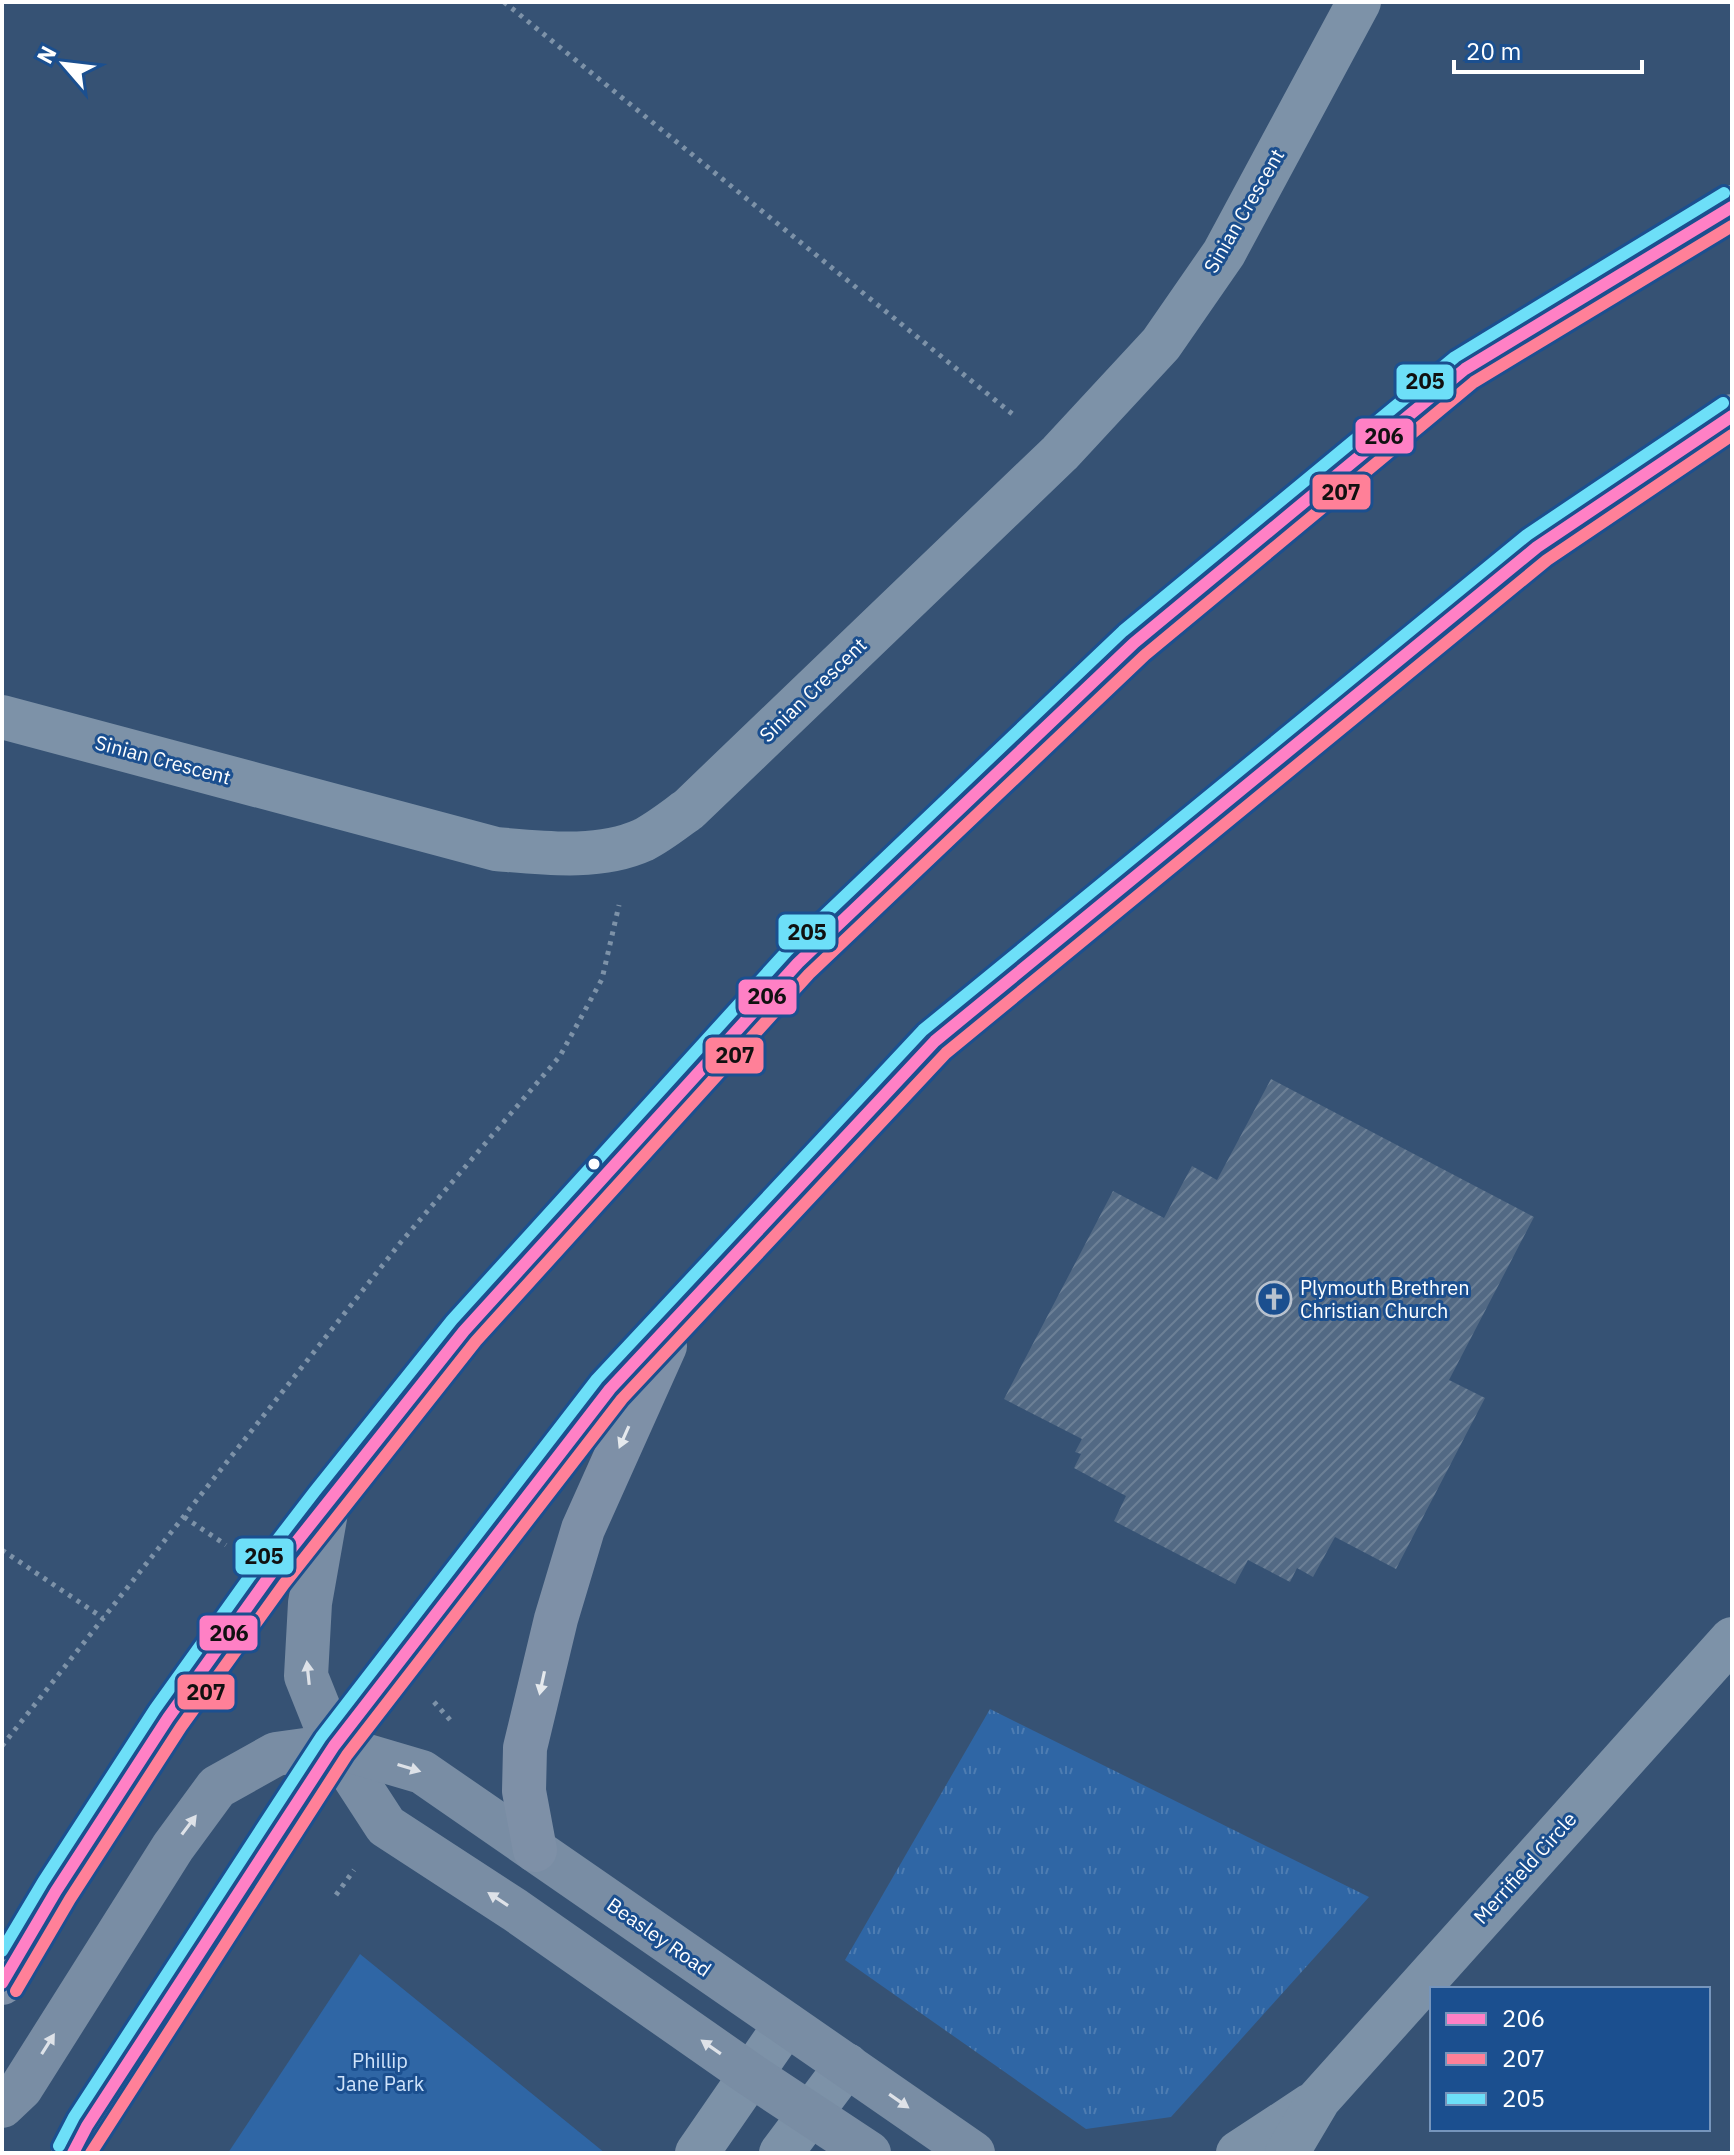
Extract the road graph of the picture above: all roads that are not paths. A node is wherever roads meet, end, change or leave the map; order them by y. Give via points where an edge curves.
1 (1359, 2) edge
2 (1732, 207) edge
3 (1732, 416) edge
4 (2, 717) edge
5 (679, 1315) junction
6 (328, 1501) junction
7 (1732, 1639) edge
8 (334, 1746) junction
9 (535, 1850) junction
10 (2, 1983) edge
11 (786, 2024) junction
12 (847, 2065) junction
13 (751, 2075) junction
14 (1319, 2099) junction
15 (2, 2106) edge
16 (811, 2113) junction
17 (73, 2153) edge
18 (697, 2153) edge
19 (781, 2153) edge
20 (869, 2153) edge
21 (973, 2153) edge
22 (1238, 2153) edge
23 (1287, 2153) edge

1 - 4 street, Sinian Crescent via 1224,253 1161,344 1060,453 689,809 645,839 611,851 496,849
2 - 6 highway via 1465,369 1134,643 798,963 464,1331
3 - 5 highway via 1537,547 935,1041
5 - 8 highway via 610,1389
5 -> 9 highway via 583,1529 556,1619 525,1748 524,1791
8 -> 6 main road via 306,1676 310,1603
6 - 10 highway via 168,1718
7 - 14 street, Merrifield Circle
8 -> 9 main road, Beasley Road via 422,1772
13 -> 8 main road via 386,1826
15 -> 8 main road, Beasley Road via 21,2088 173,1847 217,1787 276,1754
8 - 17 highway
9 - 11 main road, Beasley Road
11 - 12 main road, Beasley Road
11 - 13 street
12 - 16 street
12 -> 21 main road, Beasley Road
13 - 16 main road
13 - 18 street
14 - 22 street, Merrifield Circle
14 - 23 street, Merrifield Circle
16 - 19 street
16 - 20 main road

